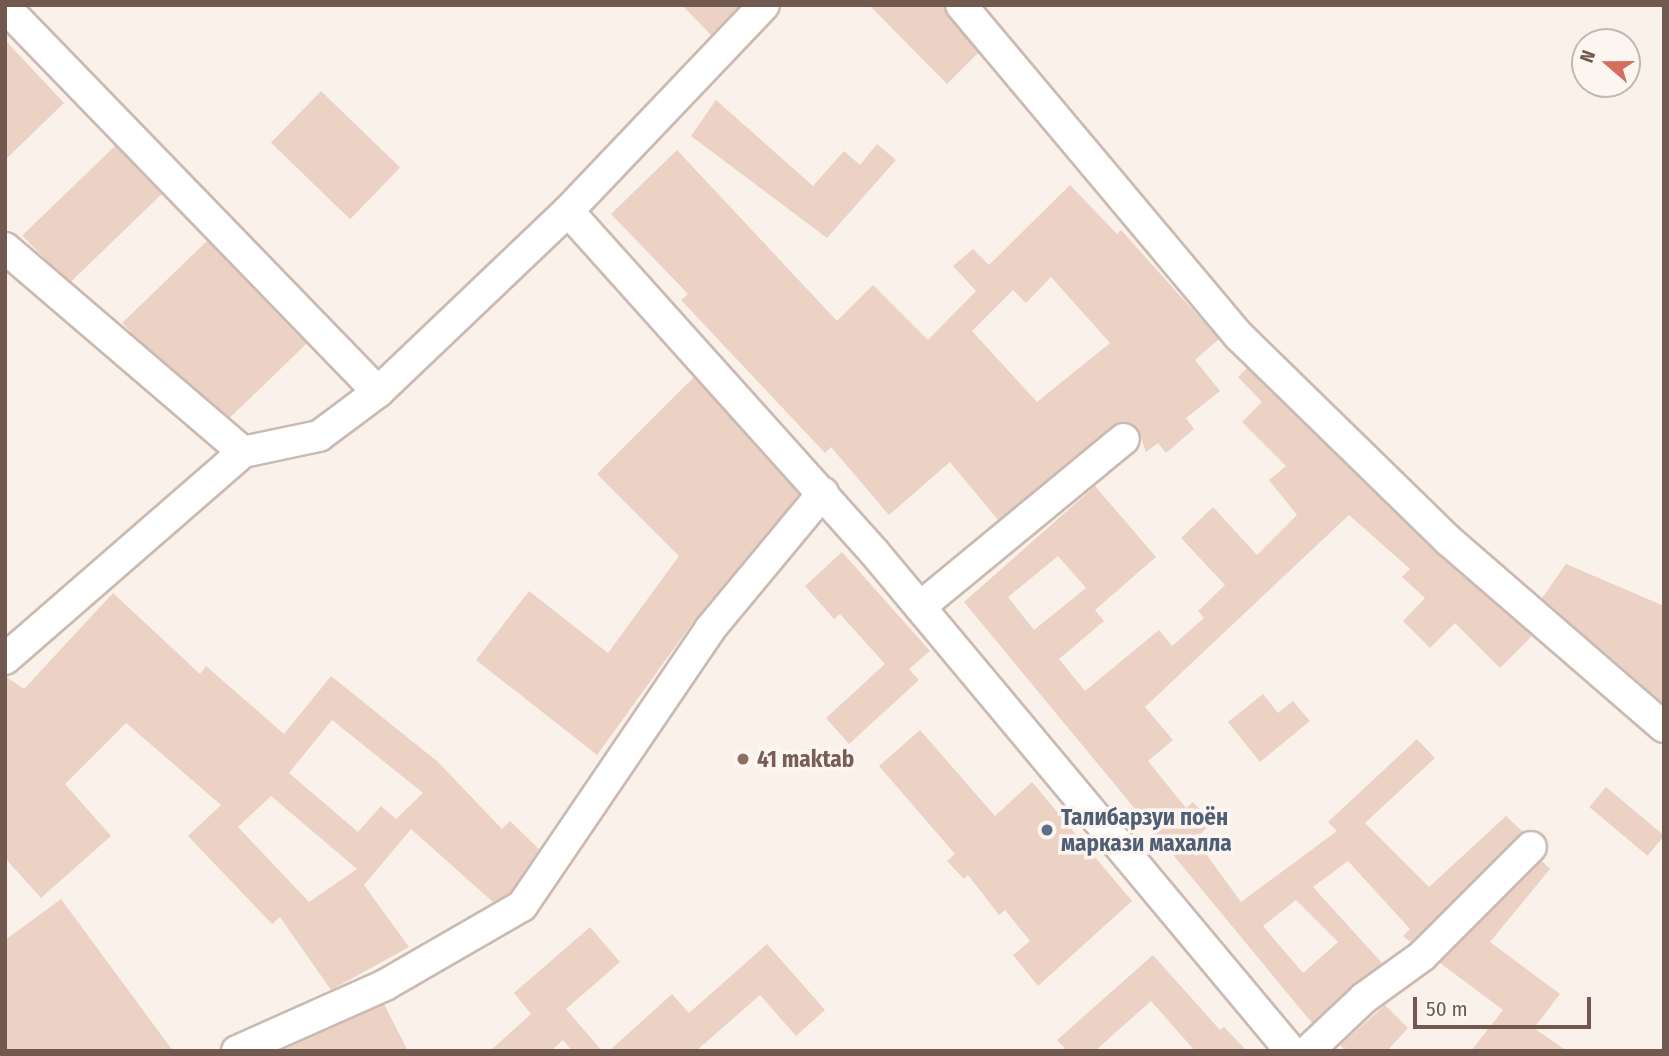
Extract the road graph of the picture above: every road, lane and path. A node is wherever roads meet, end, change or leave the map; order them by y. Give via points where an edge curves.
1 (764, 5) edge
2 (961, 5) edge
3 (5, 7) edge
4 (568, 211) junction
5 (5, 247) edge
6 (378, 392) junction
7 (1124, 439) dead end
8 (243, 452) junction
9 (823, 493) junction
10 (920, 607) junction
11 (5, 659) edge
12 (1664, 727) edge
13 (1531, 847) dead end
14 (237, 1051) edge
15 (1291, 1051) edge
16 (1308, 1051) edge

1 - 4 street
2 - 12 street via 1240,337 1449,541
3 - 6 street
4 - 6 street
4 - 9 street
5 - 8 street
6 - 8 street via 319,436
7 - 10 street
8 - 11 street
9 - 10 street
9 - 14 street via 710,629 522,906 385,985
10 - 15 street
13 - 16 street via 1422,956 1364,998

